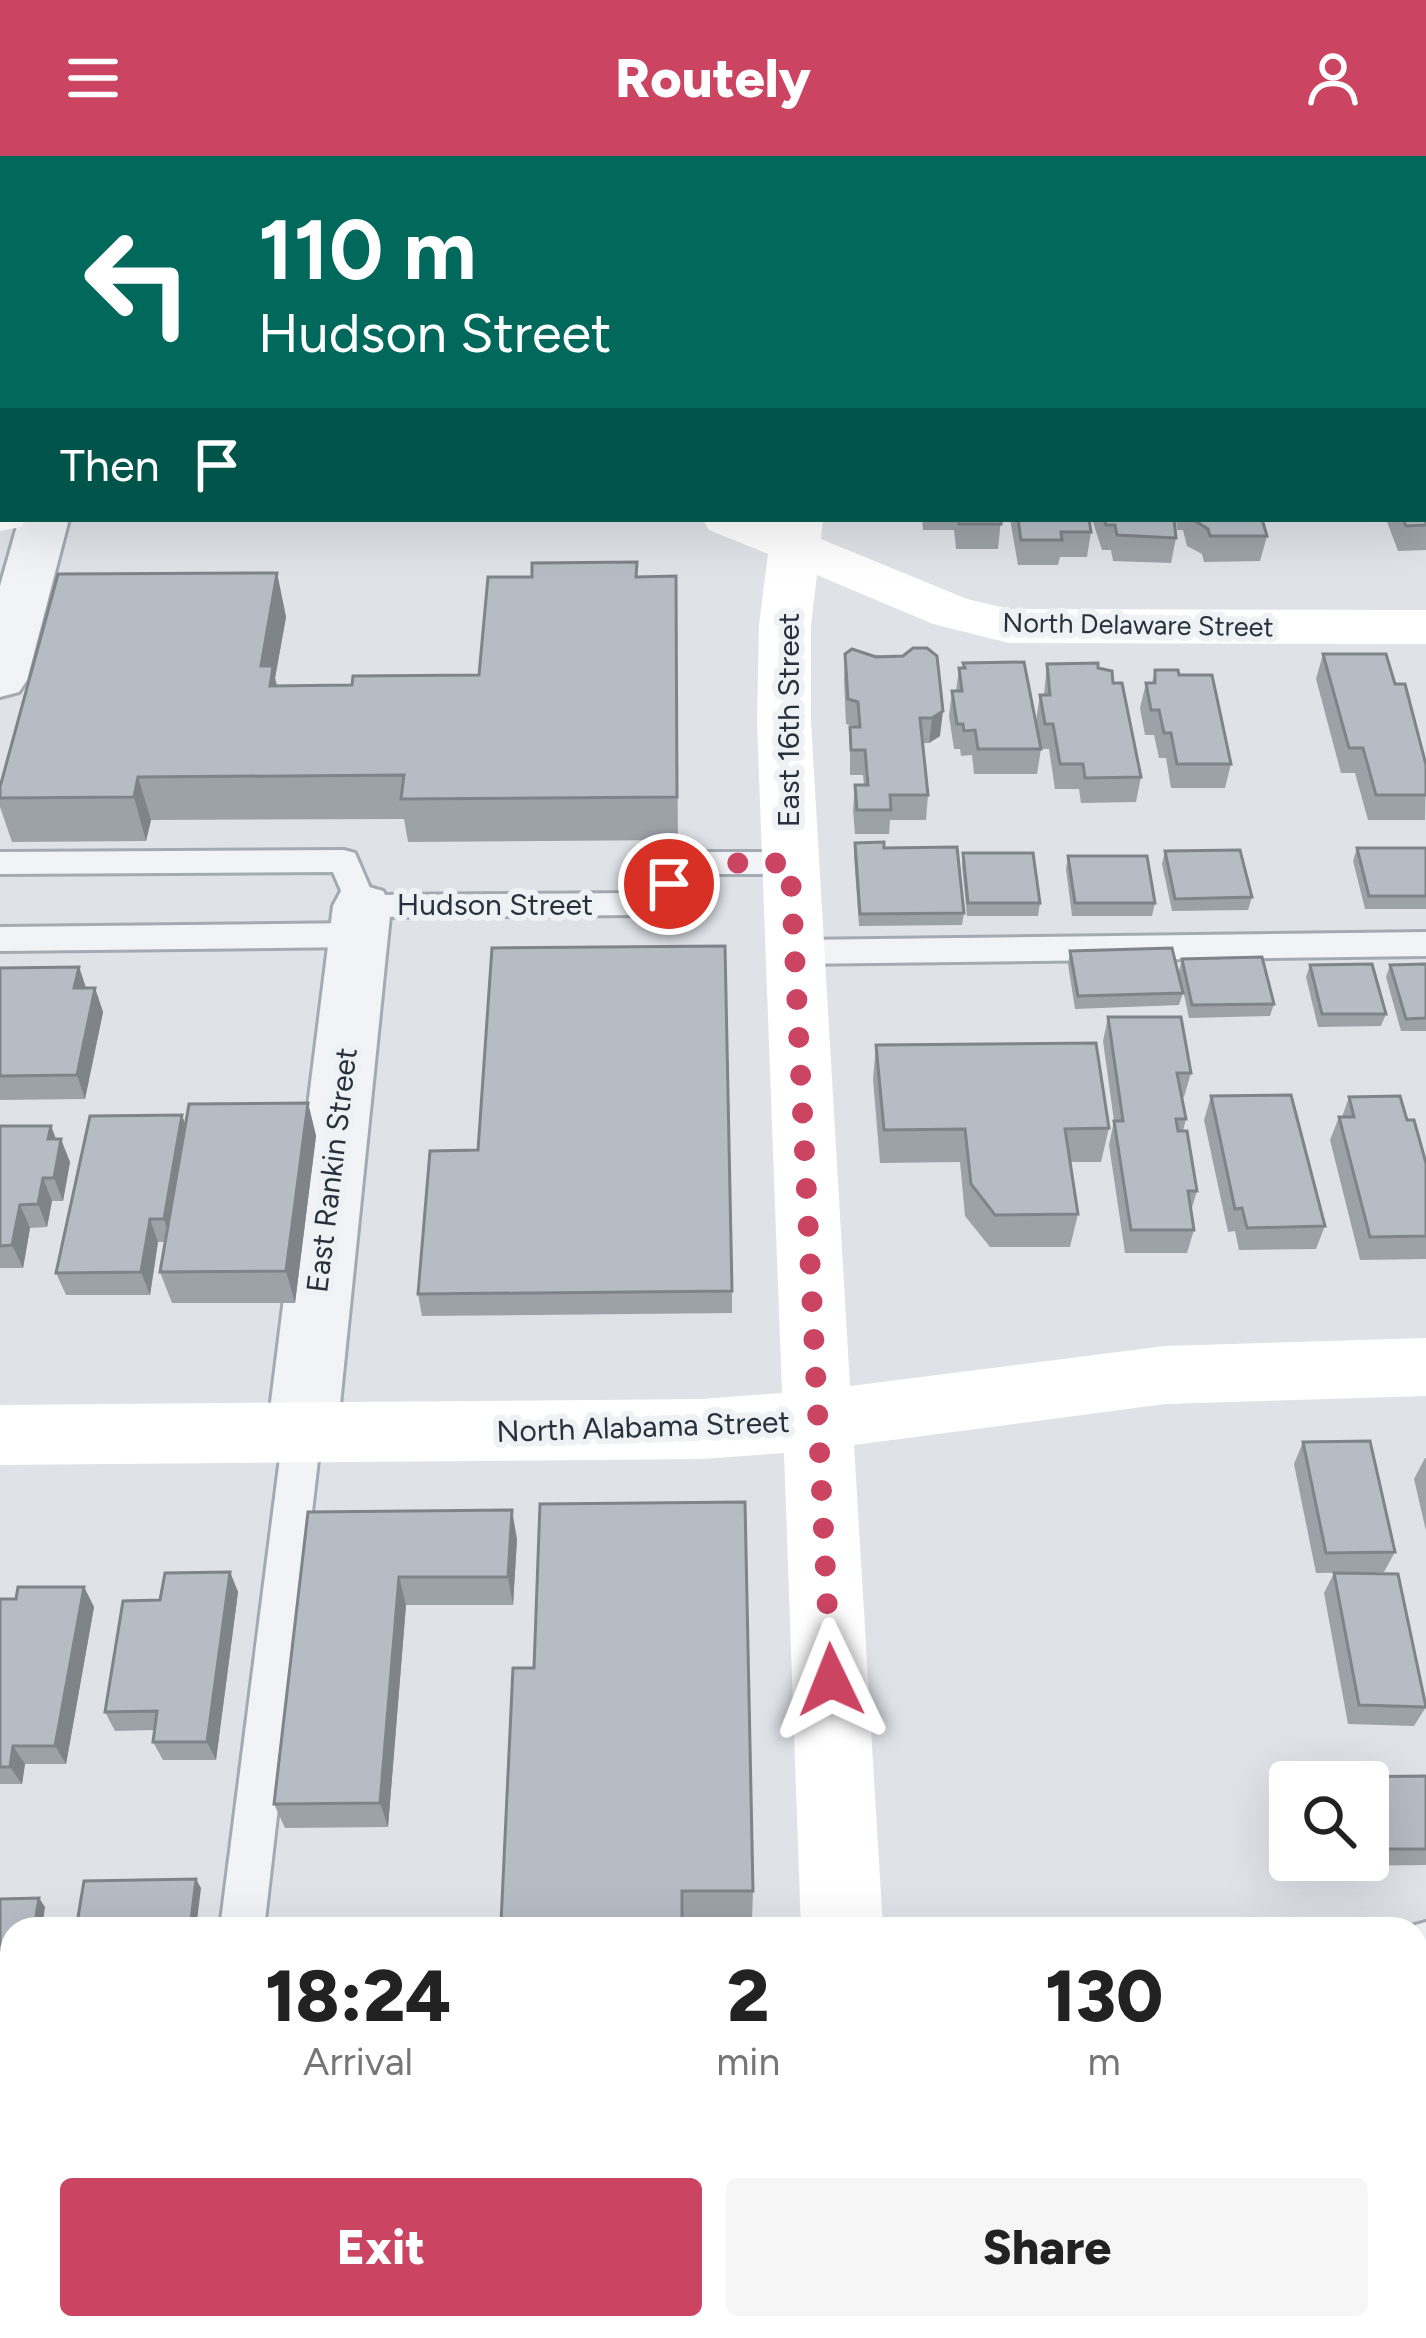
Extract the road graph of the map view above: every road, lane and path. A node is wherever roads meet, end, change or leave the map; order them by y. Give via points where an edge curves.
1 (43, 522) edge
2 (743, 522) edge
3 (796, 532) edge
4 (1426, 627) edge
5 (0, 680) edge
6 (0, 862) edge
7 (790, 863) junction
8 (360, 920) junction
9 (0, 939) edge
10 (1426, 944) edge
11 (796, 952) junction
12 (1426, 1367) edge
13 (820, 1420) junction
14 (302, 1434) junction
15 (0, 1435) edge
16 (243, 1917) edge
17 (841, 1917) edge

1 - 5 street
2 - 3 main road, North Delaware Street
3 - 4 main road, North Delaware Street via 951,612 1009,626
3 - 7 main road, East 16th Street via 784,646
6 - 8 lane, Hudson Street via 344,861
7 - 8 lane, Hudson Street via 698,863 640,904
7 - 11 main road, East 16th Street
8 - 9 lane
8 - 14 street, East Rankin Street
10 - 11 lane
11 - 13 main road, East 16th Street
12 - 13 main road, North Alabama Street via 1165,1375
13 - 14 main road, North Alabama Street
13 - 17 main road, East 16th Street
14 - 15 main road, North Alabama Street
14 - 16 lane

